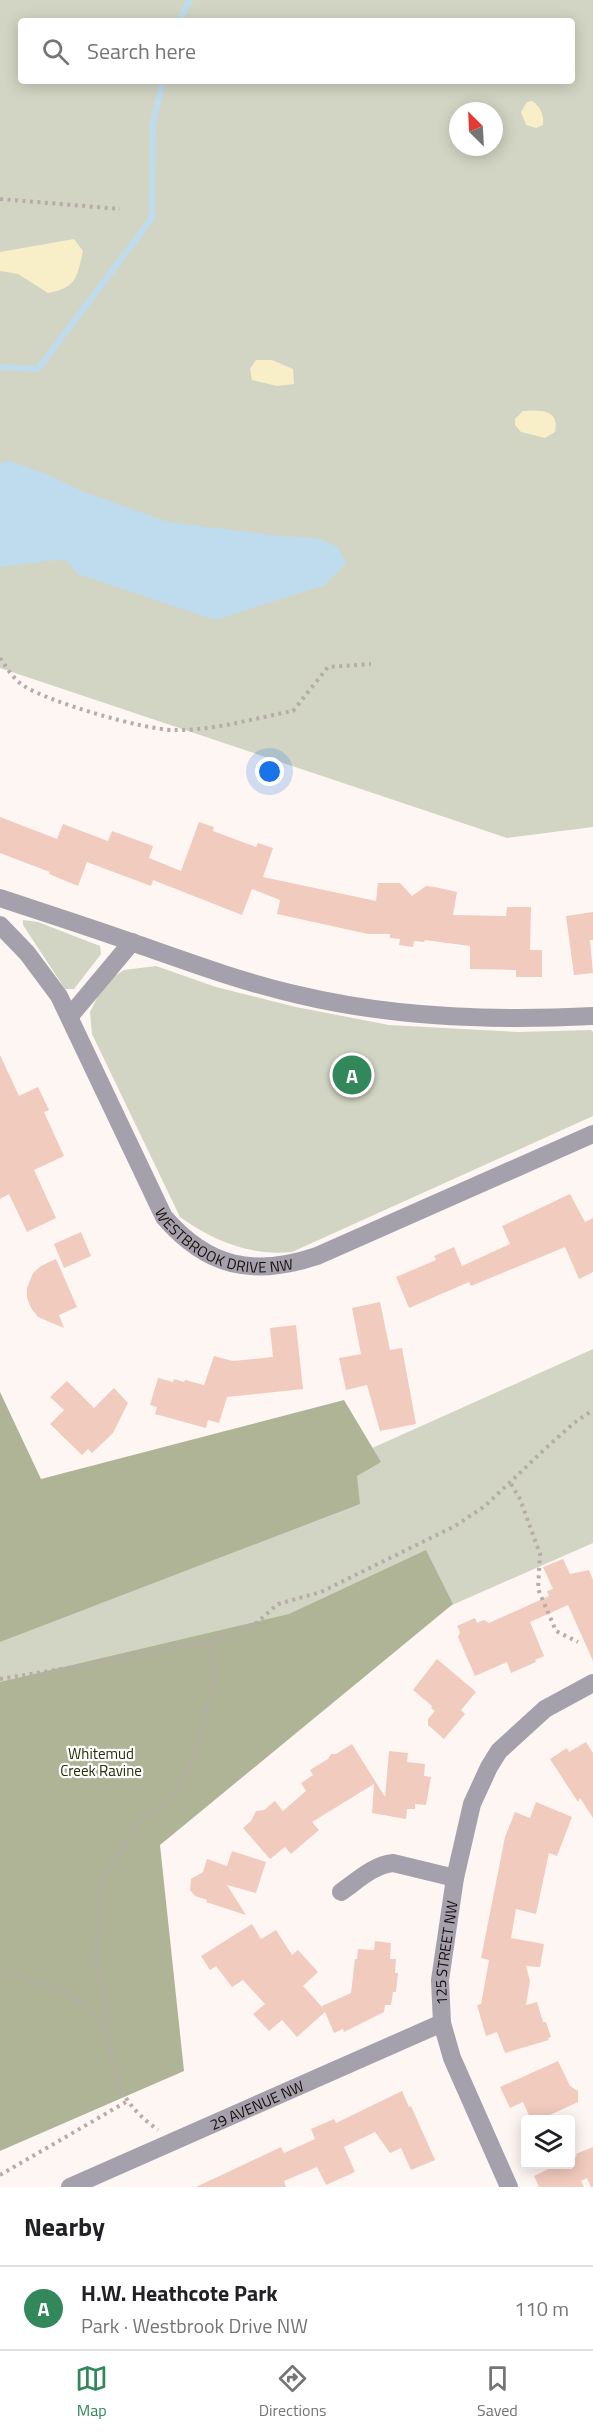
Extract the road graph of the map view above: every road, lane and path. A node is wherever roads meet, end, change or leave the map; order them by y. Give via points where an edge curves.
1 (0, 199) edge
2 (120, 209) dead end
3 (0, 658) edge
4 (371, 664) dead end
5 (0, 898) edge
6 (0, 925) edge
7 (132, 942) junction
8 (70, 1016) junction
9 (593, 1016) edge
10 (593, 1134) edge
11 (593, 1410) edge
12 (511, 1484) junction
13 (578, 1642) dead end
14 (210, 1643) junction
15 (0, 1679) edge
16 (593, 1683) edge
17 (455, 1878) junction
18 (341, 1892) dead end
19 (0, 1972) edge
20 (442, 2023) junction
21 (107, 2036) junction
22 (126, 2102) junction
23 (173, 2142) junction
24 (0, 2175) edge
25 (70, 2187) edge
26 (509, 2187) edge

1 - 2 path
3 - 4 path via 22,685 46,697 122,720 173,730 293,711 328,667
5 - 7 street
6 - 8 street, WESTBROOK DRIVE NW via 33,961
7 - 8 street
7 - 9 street via 255,984 346,1005 443,1016
8 - 10 street, WESTBROOK DRIVE NW via 164,1217 190,1244 238,1264 274,1268 317,1256
11 - 12 path via 553,1442
12 - 13 path via 540,1554 538,1588 542,1599 556,1631
12 - 14 path via 455,1526 321,1592 278,1604 254,1625
14 - 15 path
14 - 21 path via 213,1683 190,1768 167,1800 140,1821 106,1871 101,1887 96,1959 107,2010
16 - 17 street, 125 STREET NW via 545,1708 489,1767 472,1804
17 - 18 street via 393,1863 377,1866
17 - 20 street, 125 STREET NW via 440,1980
19 - 21 path via 76,1998 95,2016
20 - 23 street, 29 AVENUE NW
20 - 26 street, 125 STREET NW via 452,2058
21 - 22 path
22 - 23 path
22 - 24 path
23 - 25 street, 29 AVENUE NW

